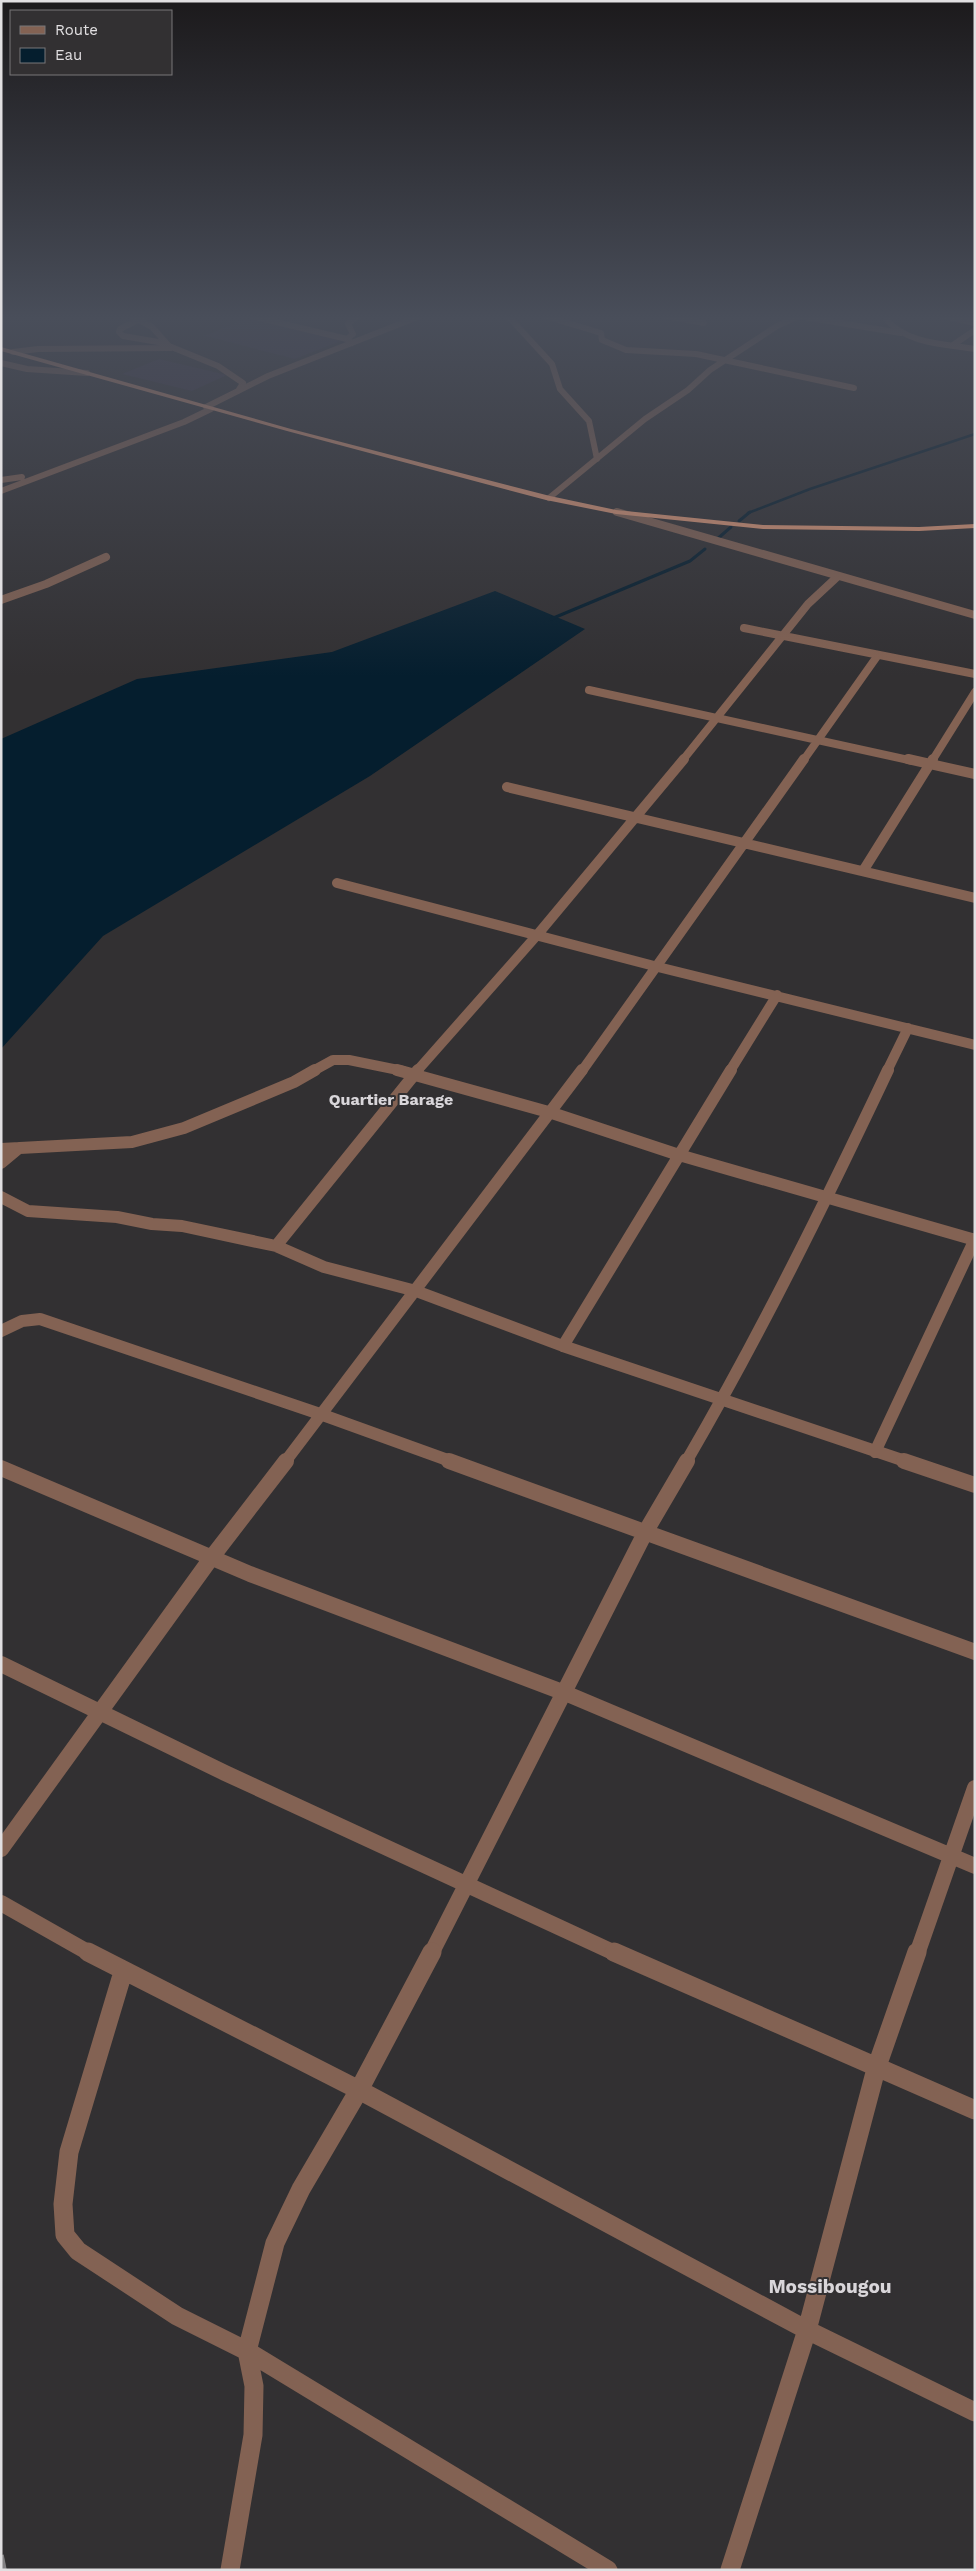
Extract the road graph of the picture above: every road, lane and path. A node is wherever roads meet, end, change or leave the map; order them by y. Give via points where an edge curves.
1 (146, 436) edge
2 (314, 436) edge
3 (592, 436) edge
4 (625, 436) edge
5 (597, 459) junction
6 (42, 474) junction
7 (1, 480) edge
8 (1, 491) edge
9 (550, 498) junction
10 (616, 512) junction
11 (975, 526) edge
12 (106, 557) dead end
13 (837, 577) junction
14 (1, 600) edge
15 (975, 615) edge
16 (744, 628) dead end
17 (782, 635) junction
18 (878, 655) junction
19 (975, 674) edge
20 (589, 690) dead end
21 (975, 692) edge
22 (718, 718) junction
23 (817, 739) junction
24 (930, 764) junction
25 (975, 774) edge
26 (507, 787) dead end
27 (634, 817) junction
28 (743, 842) junction
29 (863, 871) junction
30 (337, 882) dead end
31 (975, 898) edge
32 (538, 934) junction
33 (658, 967) junction
34 (777, 995) junction
35 (908, 1028) junction
36 (975, 1045) edge
37 (415, 1074) junction
38 (552, 1113) junction
39 (1, 1148) edge
40 (19, 1148) junction
41 (679, 1155) junction
42 (1, 1164) edge
43 (1, 1197) edge
44 (827, 1199) junction
45 (975, 1240) edge
46 (276, 1246) junction
47 (416, 1291) junction
48 (1, 1331) edge
49 (563, 1346) junction
50 (722, 1400) junction
51 (320, 1414) junction
52 (875, 1452) junction
53 (1, 1468) edge
54 (975, 1485) edge
55 (646, 1531) junction
56 (212, 1557) junction
57 (975, 1652) edge
58 (1, 1664) edge
59 (565, 1693) junction
60 (98, 1714) junction
61 (975, 1788) edge
62 (1, 1849) edge
63 (952, 1858) junction
64 (975, 1866) edge
65 (467, 1886) junction
66 (1, 1903) edge
67 (123, 1972) junction
68 (876, 2069) junction
69 (359, 2090) junction
70 (975, 2110) edge
71 (807, 2330) junction
72 (246, 2351) junction
73 (975, 2412) edge
74 (230, 2570) edge
75 (608, 2570) edge
76 (730, 2570) edge

1 - 6 street
2 - 9 highway
3 - 5 street
4 - 5 street
5 - 9 street
6 - 7 street
6 - 8 street
9 - 10 highway
10 - 11 highway via 763,527 919,529
10 - 13 street
12 - 14 street
13 - 15 street
13 - 17 street
16 - 17 street
17 - 18 street
17 - 22 street
18 - 19 street
18 - 23 street
20 - 22 street
21 - 24 street
22 - 23 street
22 - 27 street
23 - 24 street
23 - 28 street
24 - 25 street
24 - 29 street
26 - 27 street
27 - 28 street
27 - 32 street
28 - 29 street
28 - 33 street
29 - 31 street
30 - 32 street
32 - 33 street
32 - 37 street
33 - 34 street
33 - 38 street
34 - 35 street
34 - 41 street
35 - 36 street
35 - 44 street
37 - 38 street
37 - 40 street via 348,1060 333,1060 294,1082 184,1128 132,1142
37 - 46 street
38 - 41 street
38 - 47 street
39 - 40 street
40 - 42 street
41 - 44 street
41 - 49 street
43 - 46 street via 28,1211 117,1217 182,1226
44 - 45 street
44 - 50 street
45 - 52 street
46 - 47 street via 324,1267
47 - 49 street
47 - 51 street
48 - 51 street via 22,1321 40,1320
49 - 50 street
50 - 52 street
50 - 55 street
51 - 55 street
51 - 56 street
52 - 54 street
53 - 56 street
55 - 57 street
55 - 59 street
56 - 59 street
56 - 60 street
58 - 60 street
59 - 63 street
59 - 65 street
60 - 62 street
60 - 65 street
61 - 63 street
63 - 64 street
63 - 68 street
65 - 68 street
65 - 69 street
66 - 67 street
67 - 69 street
67 - 72 street via 69,2152 63,2204 64,2235 78,2251 177,2316
68 - 70 street
68 - 71 street
69 - 71 street
69 - 72 street via 301,2189 275,2243
71 - 73 street
71 - 76 street
72 - 74 street via 254,2386 253,2435
72 - 75 street

